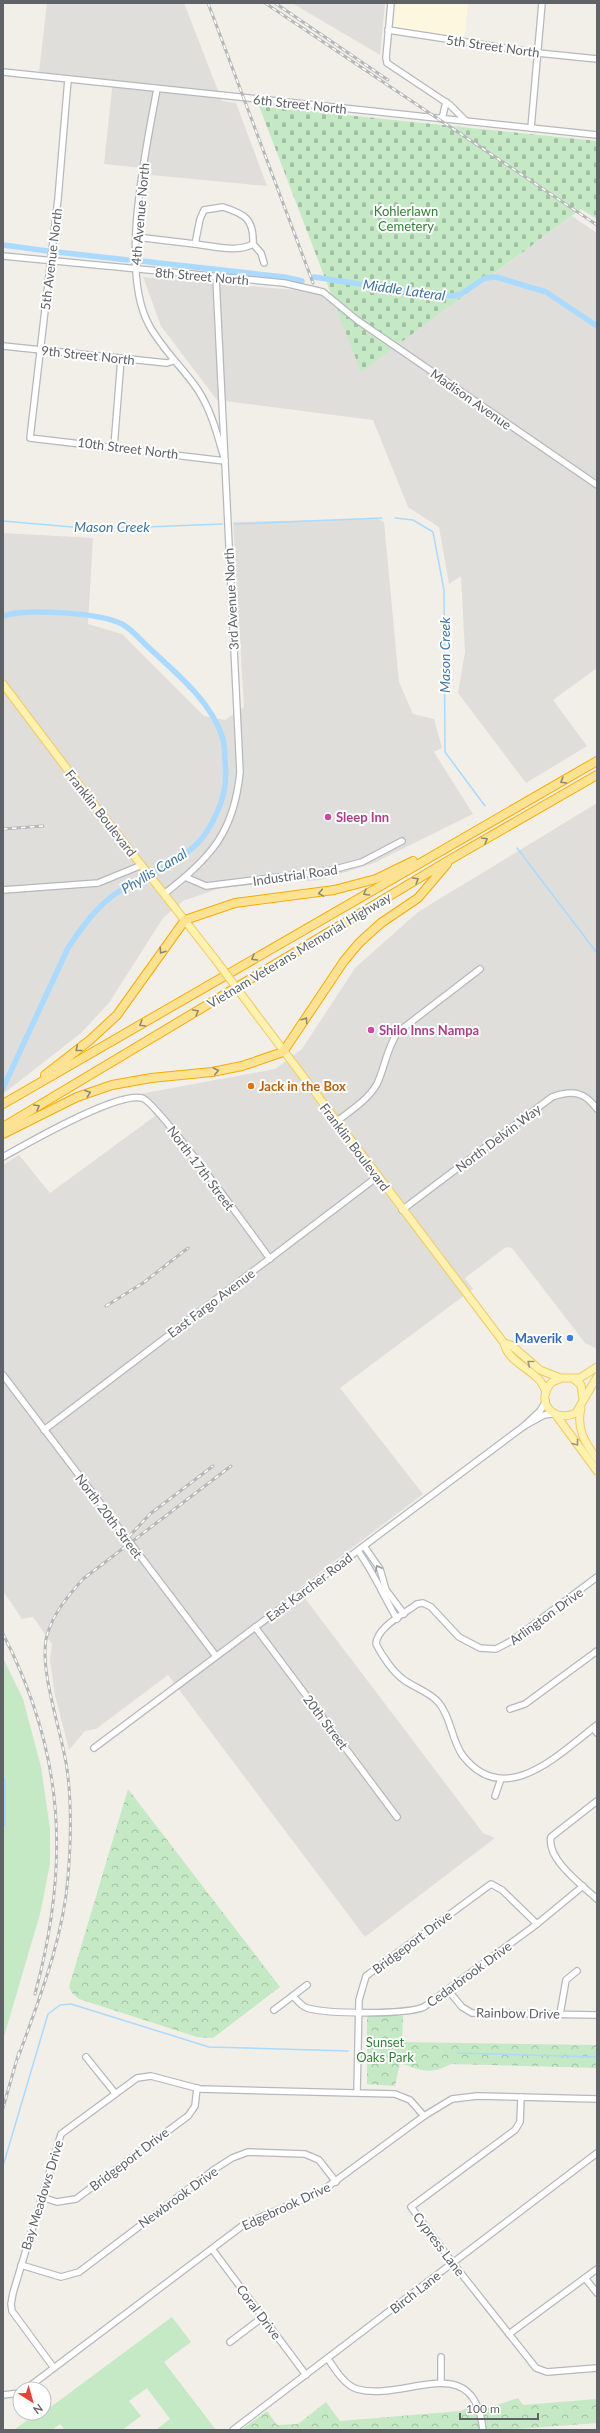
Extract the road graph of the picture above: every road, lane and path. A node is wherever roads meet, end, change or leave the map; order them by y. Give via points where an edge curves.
1 (391, 3) edge
2 (542, 3) edge
3 (388, 30) junction
4 (538, 53) junction
5 (597, 59) edge
6 (3, 72) edge
7 (68, 79) junction
8 (157, 89) junction
9 (446, 102) junction
10 (442, 119) junction
11 (466, 121) junction
12 (531, 128) junction
13 (597, 135) edge
14 (136, 237) junction
15 (195, 244) junction
16 (253, 244) junction
17 (3, 256) edge
18 (50, 262) junction
19 (264, 263) dead end
20 (135, 271) junction
21 (216, 278) junction
22 (346, 312) joint
23 (3, 346) edge
24 (40, 350) junction
25 (121, 359) junction
26 (173, 360) junction
27 (30, 438) joint
28 (114, 447) junction
29 (225, 461) junction
30 (597, 485) edge
31 (3, 684) edge
32 (597, 761) edge
33 (597, 775) edge
34 (510, 811) junction
35 (402, 841) dead end
36 (451, 859) junction
37 (142, 865) junction
38 (185, 877) junction
39 (3, 890) edge
40 (164, 894) junction
41 (185, 920) junction
42 (480, 969) dead end
43 (283, 1052) junction
44 (3, 1104) edge
45 (597, 1109) edge
46 (336, 1122) junction
47 (3, 1127) edge
48 (3, 1134) edge
49 (3, 1157) edge
50 (377, 1177) junction
51 (402, 1210) junction
52 (270, 1259) junction
53 (504, 1343) junction
54 (597, 1367) edge
55 (3, 1375) edge
56 (597, 1377) edge
57 (560, 1378) junction
58 (574, 1379) junction
59 (546, 1393) junction
60 (546, 1402) junction
61 (582, 1404) junction
62 (554, 1414) junction
63 (524, 1426) junction
64 (44, 1430) junction
65 (597, 1459) edge
66 (597, 1471) edge
67 (364, 1546) junction
68 (358, 1550) junction
69 (597, 1577) edge
70 (404, 1614) junction
71 (397, 1619) junction
72 (255, 1627) junction
73 (597, 1651) edge
74 (216, 1656) junction
75 (510, 1709) dead end
76 (596, 1729) edge
77 (94, 1748) dead end
78 (501, 1779) junction
79 (496, 1796) dead end
80 (597, 1801) edge
81 (397, 1817) dead end
82 (583, 1886) junction
83 (597, 1899) edge
84 (537, 1924) junction
85 (577, 1971) dead end
86 (307, 1986) dead end
87 (448, 1990) junction
88 (294, 1996) junction
89 (274, 2010) dead end
90 (358, 2012) junction
91 (560, 2014) junction
92 (597, 2015) edge
93 (86, 2058) dead end
94 (197, 2088) junction
95 (357, 2092) junction
96 (115, 2093) junction
97 (521, 2097) junction
98 (597, 2099) edge
99 (424, 2116) junction
100 (597, 2153) edge
101 (336, 2182) junction
102 (41, 2197) junction
103 (212, 2249) junction
104 (452, 2262) junction
105 (21, 2265) junction
106 (597, 2269) edge
107 (586, 2278) junction
108 (597, 2293) edge
109 (263, 2317) junction
110 (509, 2334) junction
111 (230, 2342) dead end
112 (441, 2357) dead end
113 (328, 2359) junction
114 (54, 2368) junction
115 (597, 2368) edge
116 (306, 2375) junction
117 (37, 2381) edge
118 (441, 2383) junction
119 (232, 2430) edge
120 (483, 2430) edge

1 - 3 street
2 - 4 street
3 - 4 street, 5th Street North
3 - 9 street via 388,63
4 - 5 street, 5th Street North
4 - 12 street
6 - 7 street, 6th Street North
7 - 8 street, 6th Street North
7 - 18 street, 5th Avenue North
8 - 10 street, 6th Street North
8 - 14 street, 4th Avenue North via 146,151
9 - 10 street
9 - 11 street
10 - 11 street, 6th Street North
11 - 12 street, 6th Street North
12 - 13 street, 6th Street North
14 - 15 street
14 - 20 street, 4th Avenue North
15 - 16 street via 232,248
15 - 16 street via 204,210 223,207 241,213 251,223
16 - 19 street via 261,253
17 - 18 street, 8th Street North
18 - 20 street, 8th Street North
18 - 24 street, 5th Avenue North
20 - 21 street, 8th Street North
20 - 26 street, 4th Avenue North via 136,285 147,320
21 - 22 street, 8th Street North via 284,283 316,290 329,297
21 - 29 street, 3rd Avenue North
22 - 30 street, Madison Avenue
23 - 24 street, 9th Street North
24 - 25 street, 9th Street North
24 - 27 street, 5th Avenue North
25 - 26 street, 9th Street North via 167,363
25 - 28 street
26 - 29 street, 4th Avenue North via 204,402 217,432
27 - 28 street, 10th Street North
28 - 29 street, 10th Street North
29 - 38 street, 3rd Avenue North via 240,772 229,823 215,846
31 - 37 main road, Franklin Boulevard
32 -> 34 highway, Vietnam Veterans Memorial Highway
36 -> 33 highway, Vietnam Veterans Memorial Highway
34 -> 41 highway via 376,879 304,896 267,897 235,902
34 -> 44 highway, Vietnam Veterans Memorial Highway
35 - 38 street, Industrial Road via 362,862 328,872 206,886
43 -> 36 highway via 344,960 381,923 418,898
47 -> 36 highway, Vietnam Veterans Memorial Highway
37 - 39 street via 98,883
37 - 40 main road, Franklin Boulevard
38 - 40 street, 3rd Avenue North
40 - 41 main road, Franklin Boulevard
41 - 43 main road, Franklin Boulevard, bridge
41 -> 44 highway via 117,1015 55,1068
42 - 46 street via 398,1032 372,1091
43 - 46 main road, Franklin Boulevard
48 -> 43 highway via 77,1098 112,1085 212,1072 242,1066
45 - 51 street, North Delvin Way via 583,1094 574,1092 552,1097
46 - 50 main road, Franklin Boulevard
49 - 52 street, North 17th Street via 101,1107 136,1098 150,1102
50 - 51 main road, Franklin Boulevard
50 - 52 street, East Fargo Avenue
51 - 53 main road, Franklin Boulevard
52 - 64 street, East Fargo Avenue
57 -> 53 main road, Franklin Boulevard via 540,1370 511,1345
53 - 59 main road, Franklin Boulevard via 506,1351 542,1383
54 - 58 main road via 586,1375
55 - 64 street, North 20th Street
56 - 61 main road
57 - 58 main road, Franklin Boulevard
57 - 59 main road via 549,1385
58 - 61 main road via 581,1385
59 - 60 main road
60 - 62 main road
60 - 63 street
61 - 62 main road via 570,1415
61 - 65 main road via 579,1418 581,1433
62 - 63 street via 544,1415
62 -> 66 main road
63 - 67 street, East Karcher Road
64 - 74 street, North 20th Street
67 - 68 street, East Karcher Road
70 -> 67 street via 386,1590 380,1569
68 - 71 street via 375,1574 381,1593
68 - 72 street, East Karcher Road
69 - 70 street, Arlington Drive via 513,1640 496,1649 480,1648 458,1637 428,1604 417,1604
70 - 71 street, Arlington Drive
71 - 78 street, Arlington Drive via 377,1638 379,1650 403,1679 440,1704 448,1717 459,1749 473,1766 491,1777
72 - 74 street, East Karcher Road
72 - 81 street, 20th Street
73 - 75 street via 525,1704
74 - 77 street, East Karcher Road
76 - 78 street, Arlington Drive via 531,1773
78 - 79 street
80 - 82 street via 557,1832 550,1841 555,1857
82 - 83 street
82 - 84 street, Cedarbrook Drive
84 - 87 street, Cedarbrook Drive
84 - 90 street, Bridgeport Drive via 491,1884 366,1976
85 - 91 street via 566,1980
86 - 88 street
87 - 90 street, Cedarbrook Drive via 416,2010
87 - 91 street, Rainbow Drive via 462,2007 472,2013
88 - 89 street
88 - 90 street, Cedarbrook Drive via 306,2008
90 - 95 street, Bridgeport Drive
91 - 92 street, Rainbow Drive
93 - 96 street
94 - 95 street, Bay Meadows Drive
94 - 96 street, Bay Meadows Drive via 166,2079 142,2076
94 - 102 street, Bridgeport Drive via 195,2106 188,2116 76,2199 57,2202
95 - 99 street, Bay Meadows Drive via 403,2096
96 - 102 street, Bay Meadows Drive via 61,2134
97 - 98 street, Edgebrook Drive
97 - 99 street, Edgebrook Drive via 478,2096 452,2099
97 - 104 street, Cypress Lane via 520,2122 515,2130 412,2207
99 - 101 street, Edgebrook Drive
100 - 104 street, Birch Lane
101 - 103 street, Edgebrook Drive via 303,2200 246,2223
101 - 105 street, Newbrook Drive via 325,2166 313,2156 248,2152 215,2169 79,2272 61,2277
102 - 105 street, Bay Meadows Drive
103 - 109 street, Coral Drive
103 - 114 street, Edgebrook Drive
104 - 110 street, Cypress Lane
104 - 113 street, Birch Lane
105 - 114 street, Bay Meadows Drive via 13,2292 12,2311
106 - 107 street
107 - 108 street
107 - 110 street
109 - 111 street
109 - 116 street, Coral Drive
110 - 115 street, Cypress Lane via 540,2371
112 - 118 street
113 - 116 street, Birch Lane
113 - 118 street via 345,2381 356,2389 377,2391
114 - 117 street, Edgebrook Drive
116 - 119 street, Birch Lane
118 - 120 street via 456,2386 470,2394 481,2413

